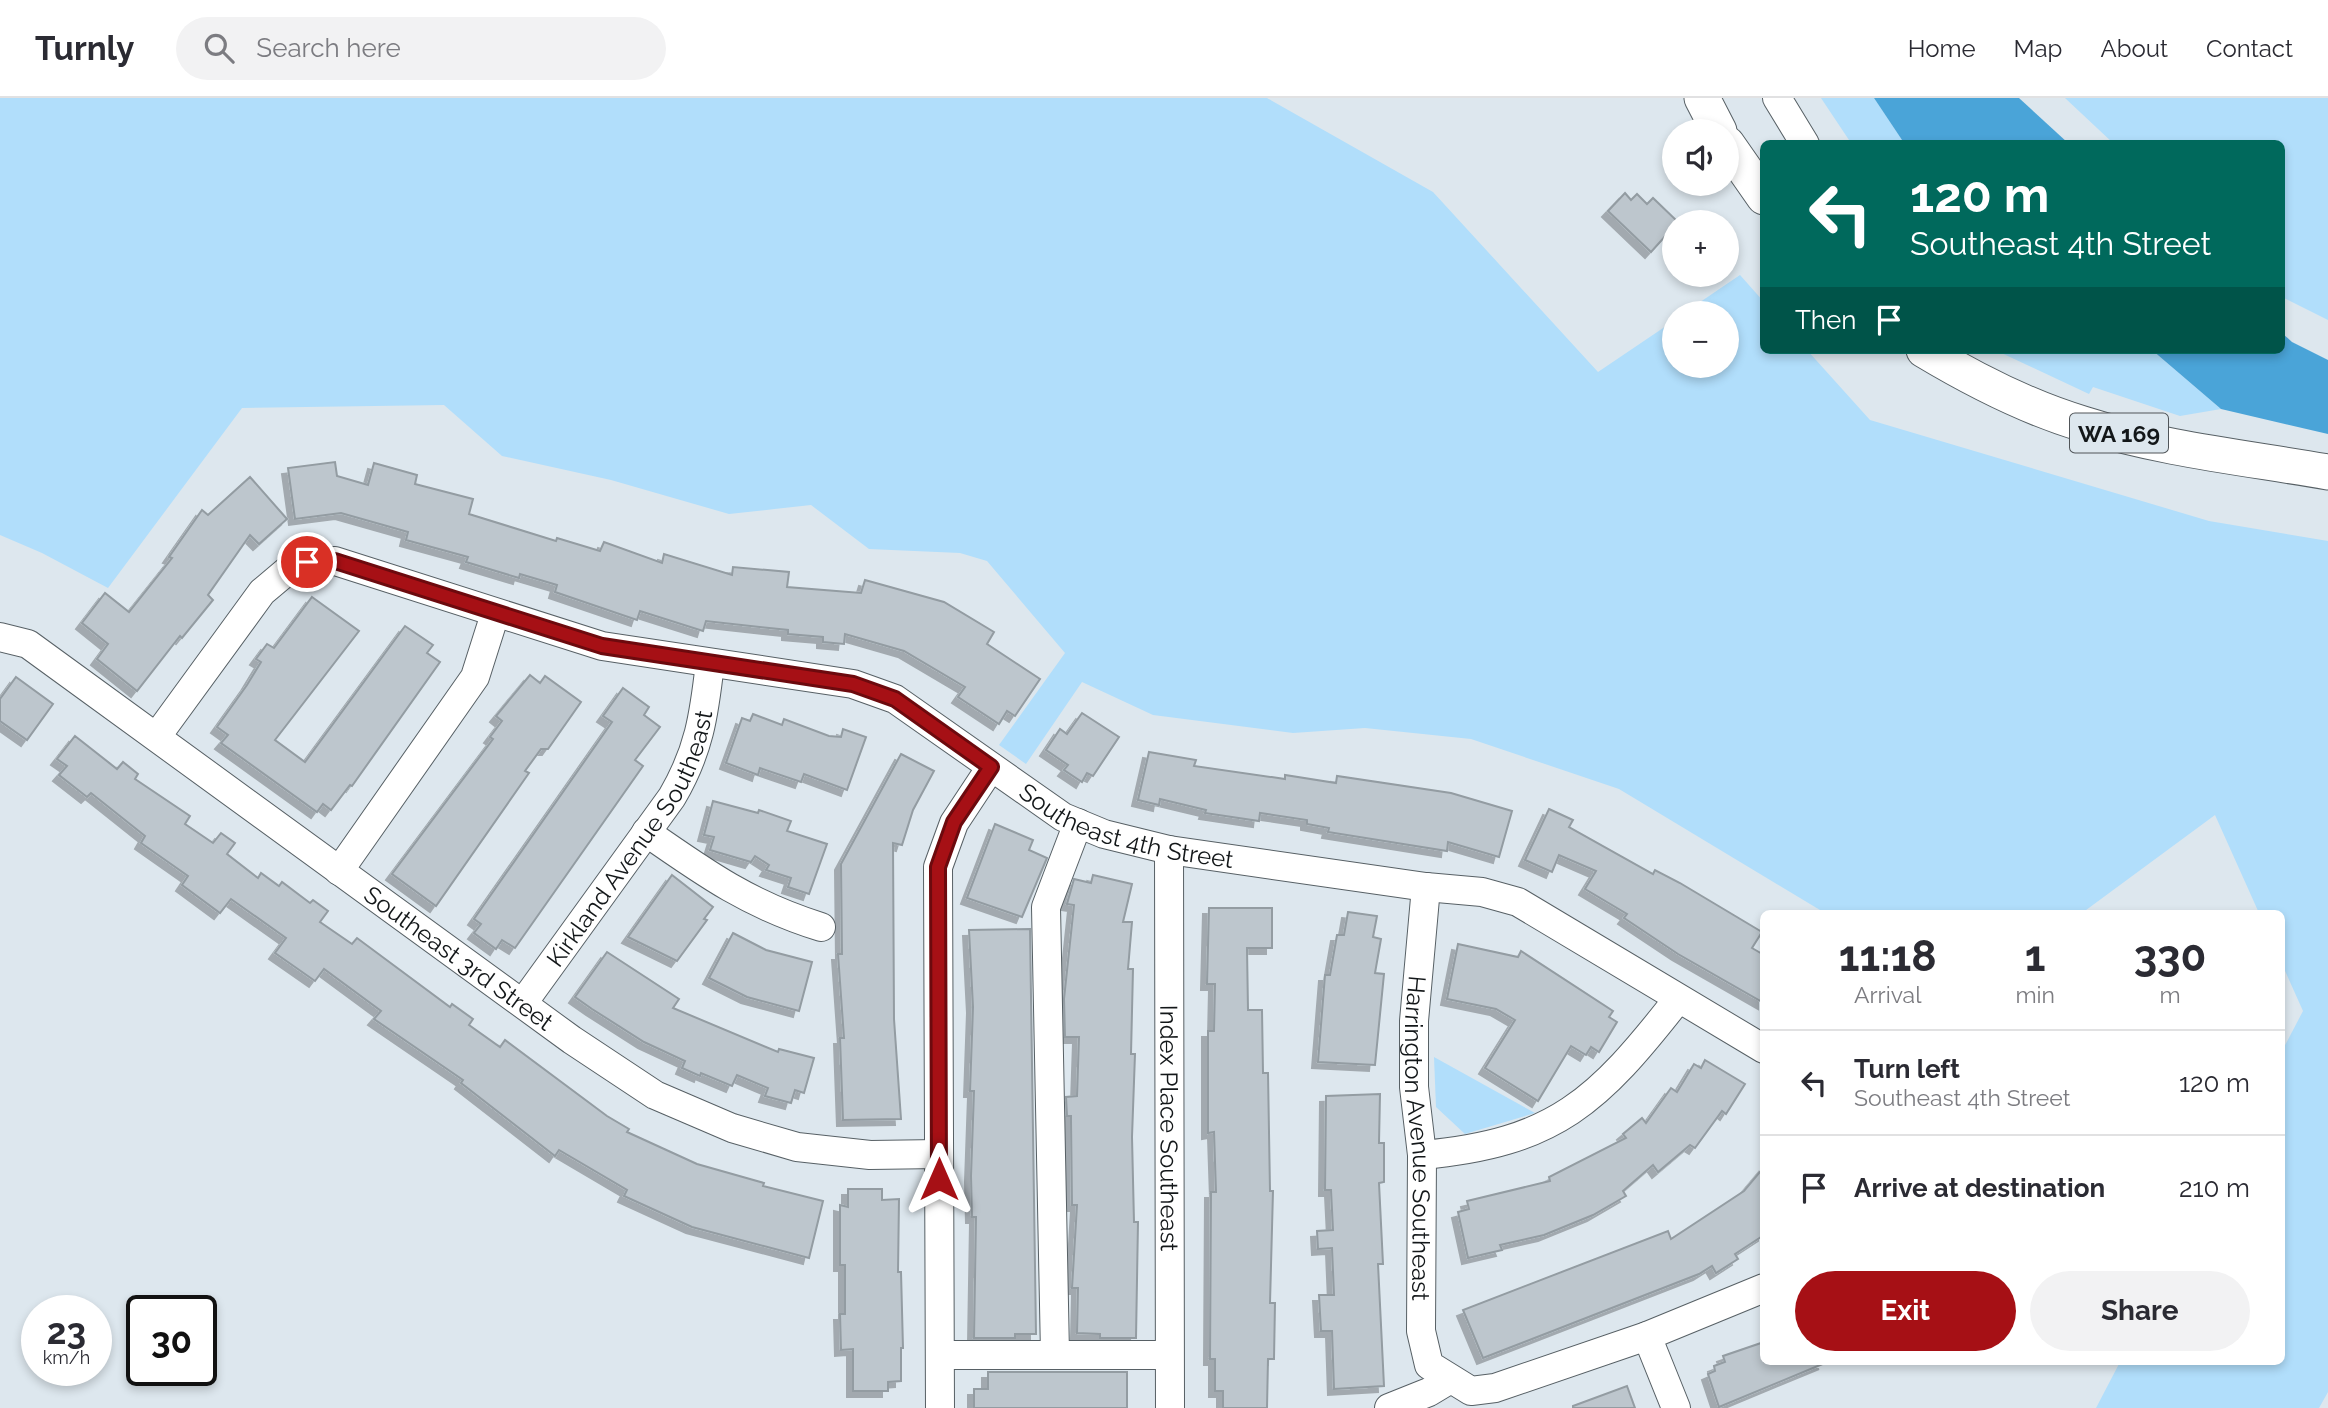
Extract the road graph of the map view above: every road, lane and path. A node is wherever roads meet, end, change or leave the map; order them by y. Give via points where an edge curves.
1 (1702, 98) edge
2 (1777, 98) edge
3 (1713, 119) edge
4 (1803, 140) edge
5 (1739, 161) edge
6 (1760, 191) edge
7 (1932, 354) edge
8 (2328, 472) edge
9 (495, 614) junction
10 (0, 637) edge
11 (710, 663) junction
12 (157, 736) junction
13 (991, 767) junction
14 (1078, 823) junction
15 (646, 832) junction
16 (1169, 850) junction
17 (340, 871) junction
18 (1426, 887) junction
19 (821, 927) dead end
20 (1678, 999) junction
21 (523, 1003) junction
22 (1760, 1047) edge
23 (939, 1154) junction
24 (1422, 1155) junction
25 (1760, 1290) edge
26 (1647, 1336) junction
27 (1055, 1354) junction
28 (940, 1355) junction
29 (1169, 1355) junction
30 (1449, 1380) junction
31 (940, 1408) edge
32 (1170, 1408) edge
33 (1389, 1408) edge
34 (1676, 1408) edge

1 - 3 main road
2 - 4 street
5 - 6 main road
7 - 8 main road, WA 169 via 2026,404 2084,425 2153,442
9 - 11 street, Southeast 4th Street via 602,646
9 - 12 street, Southeast 4th Street via 335,561 307,562 287,571 262,592
9 - 17 street via 475,677
10 - 12 street, Southeast 3rd Street via 29,644
11 - 13 street, Southeast 4th Street via 853,684 895,699
11 - 15 street, Kirkland Avenue Southeast via 702,728 690,766
12 - 17 street, Southeast 3rd Street
13 - 14 street, Southeast 4th Street
13 - 23 street via 954,822 938,867
14 - 16 street, Southeast 4th Street
14 - 27 street via 1046,907
15 - 19 street via 744,898
15 - 21 street, Kirkland Avenue Southeast
16 - 18 street, Southeast 4th Street
16 - 29 street, Index Place Southeast
17 - 21 street, Southeast 3rd Street
18 - 20 street, Southeast 4th Street via 1482,892 1517,902
18 - 24 street, Harrington Avenue Southeast via 1414,1021 1414,1087
20 - 22 street, Southeast 4th Street
20 - 24 street via 1626,1065 1574,1111 1523,1136 1471,1151
21 - 23 street, Southeast 3rd Street via 656,1095 732,1128 797,1147 870,1155
23 - 28 street
24 - 30 street, Harrington Avenue Southeast via 1421,1331 1429,1364
25 - 26 street
26 - 30 street via 1494,1388 1471,1391
26 - 34 street
27 - 28 street
27 - 29 street
28 - 31 street
29 - 32 street, Index Place Southeast
30 - 33 street

